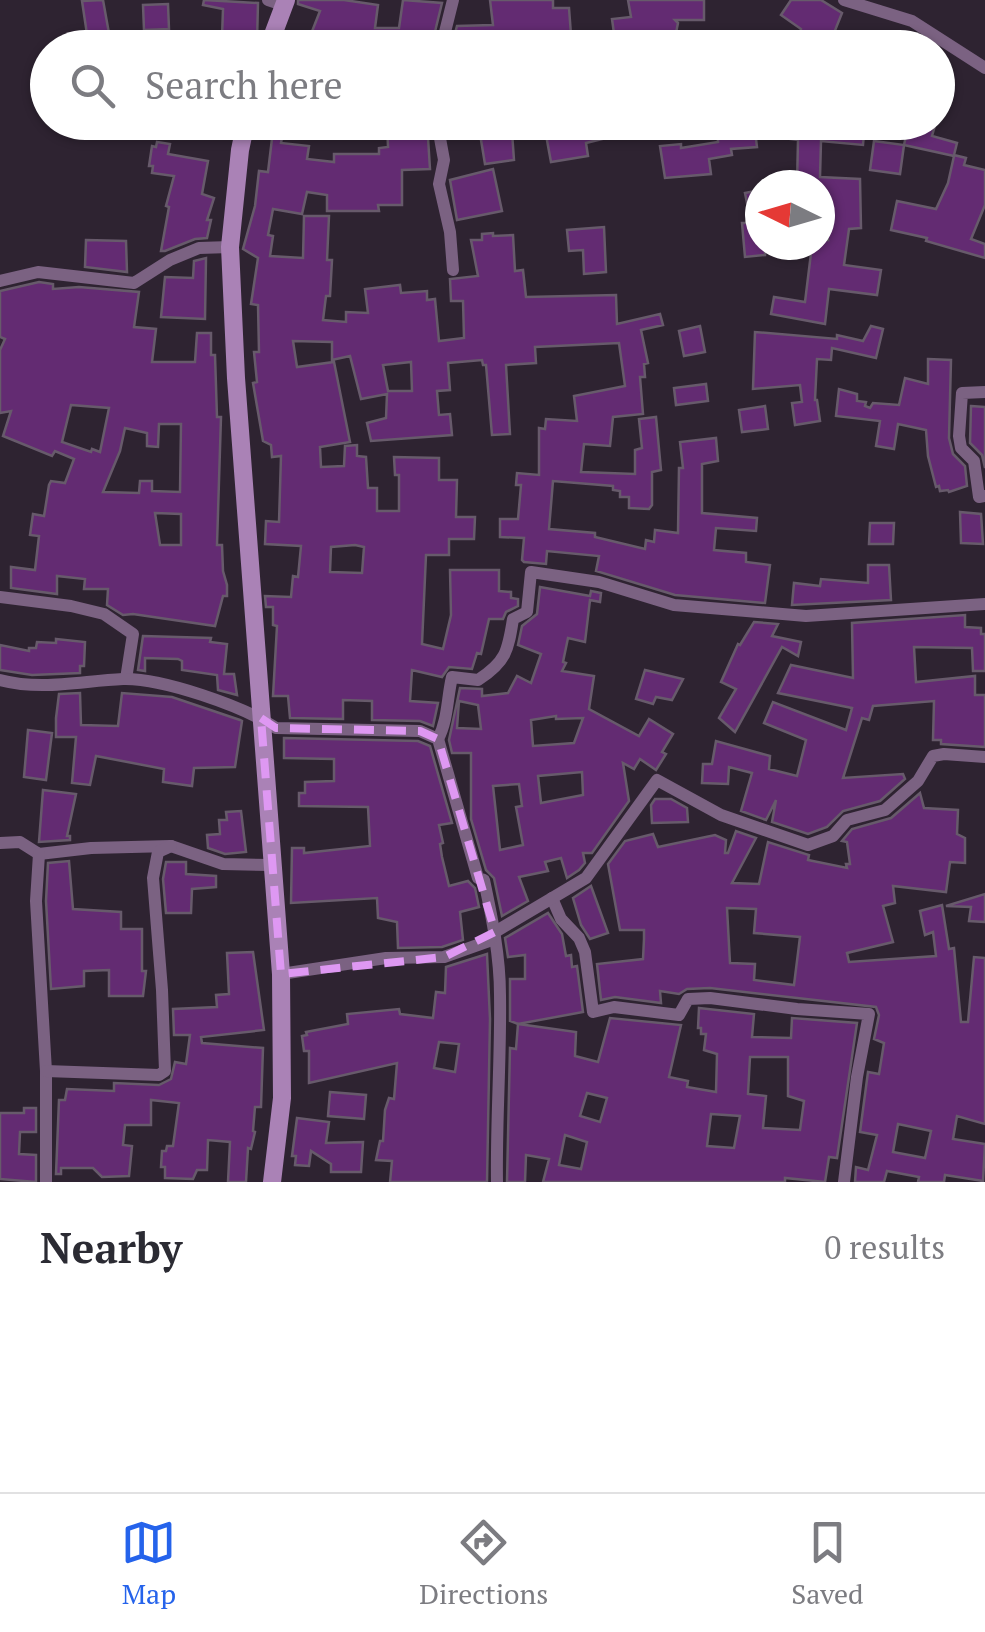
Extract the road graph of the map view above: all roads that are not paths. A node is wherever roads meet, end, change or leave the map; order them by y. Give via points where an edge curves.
1 (453, 0) edge
2 (844, 0) edge
3 (279, 2) edge
4 (272, 30) edge
5 (446, 30) edge
6 (926, 30) edge
7 (955, 49) edge
8 (985, 68) edge
9 (242, 140) edge
10 (441, 140) edge
11 (230, 247) junction
12 (452, 270) dead end
13 (0, 280) edge
14 (985, 392) edge
15 (985, 496) edge
16 (0, 597) edge
17 (985, 604) edge
18 (126, 679) junction
19 (0, 680) edge
20 (260, 718) junction
21 (438, 739) junction
22 (985, 757) edge
23 (0, 843) edge
24 (171, 846) junction
25 (39, 854) junction
26 (272, 865) junction
27 (552, 898) junction
28 (495, 932) junction
29 (281, 974) junction
30 (46, 1071) junction
31 (46, 1182) edge
32 (272, 1182) edge
33 (497, 1182) edge
34 (844, 1182) edge

1 - 5 street
2 - 6 street
3 - 4 main road
7 - 8 street
9 - 11 main road
10 - 12 street via 439,184
11 - 13 street via 199,248 134,283 38,272
11 - 20 main road
14 - 15 street via 962,392 958,436 974,461 978,497
16 - 18 street via 104,614 132,634
17 - 21 street via 806,616 674,605 532,572 527,612 512,619 499,667 478,680 452,677
18 - 19 street via 24,686
18 - 20 street via 206,696
20 - 21 street via 276,728 420,731
20 - 26 main road
21 - 28 street
22 - 27 street via 932,756 918,782 884,810 847,820 833,836 808,846 721,815 657,780 586,878
23 - 25 street via 20,842
24 - 25 street
24 - 26 street via 223,864
24 - 30 street via 158,852 153,878 165,1071
25 - 30 street
26 - 29 main road
27 - 28 street
27 - 34 street via 579,938 593,1012 614,1007 679,1015 688,999 710,998 868,1014
28 - 29 street via 444,957 386,958
28 - 33 street
29 - 32 main road via 282,1098
30 - 31 street

